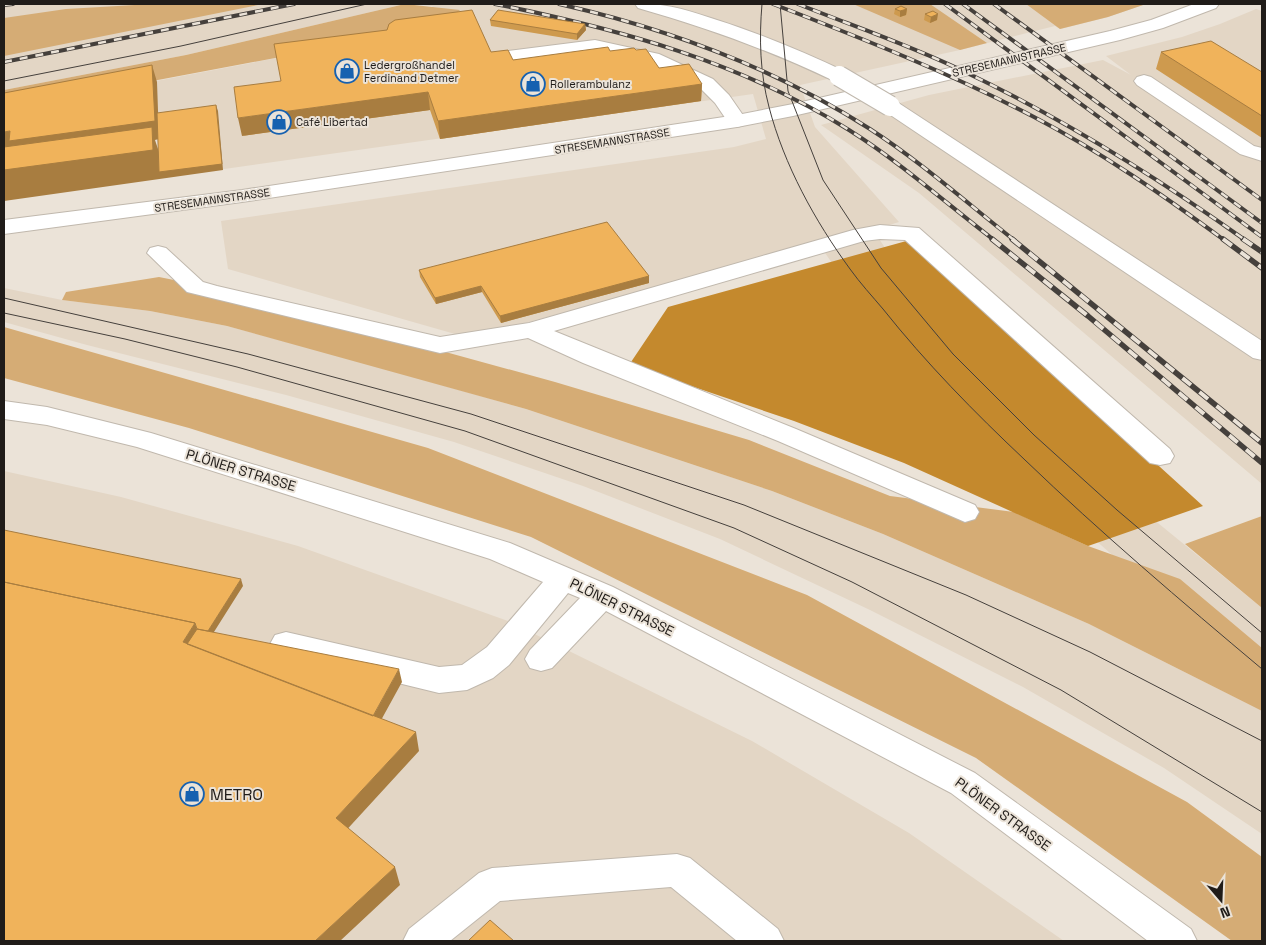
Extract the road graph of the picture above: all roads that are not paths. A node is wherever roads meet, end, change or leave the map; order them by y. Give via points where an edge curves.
1 (644, 4) edge
2 (1210, 4) edge
3 (508, 57) edge
4 (1144, 81) dead end
5 (737, 121) junction
6 (1262, 155) edge
7 (4, 228) edge
8 (158, 253) dead end
9 (531, 330) junction
10 (1262, 352) edge
11 (4, 410) edge
12 (1160, 456) dead end
13 (965, 512) dead end
14 (563, 578) junction
15 (602, 595) junction
16 (286, 644) dead end
17 (541, 659) dead end
18 (422, 941) edge
19 (765, 941) edge
20 (1178, 941) edge

1 - 10 main road, bridge via 752,38 839,76 890,106
2 - 5 main road, STRESEMANNSTRASSE via 1114,36
3 - 5 main road via 595,46 652,58 706,84 722,99
4 - 6 main road via 1247,150
5 - 7 main road, STRESEMANNSTRASSE via 251,195
8 - 9 main road via 195,286 211,292 440,345
9 - 12 main road via 861,235 911,233
9 - 13 main road
11 - 14 main road, PLÖNER STRASSE via 47,416 142,439 500,551
14 - 15 main road, PLÖNER STRASSE
14 - 16 main road via 498,656 467,677 438,680
15 - 17 main road
15 - 20 main road, PLÖNER STRASSE via 963,783
18 - 19 main road via 492,885 677,870

